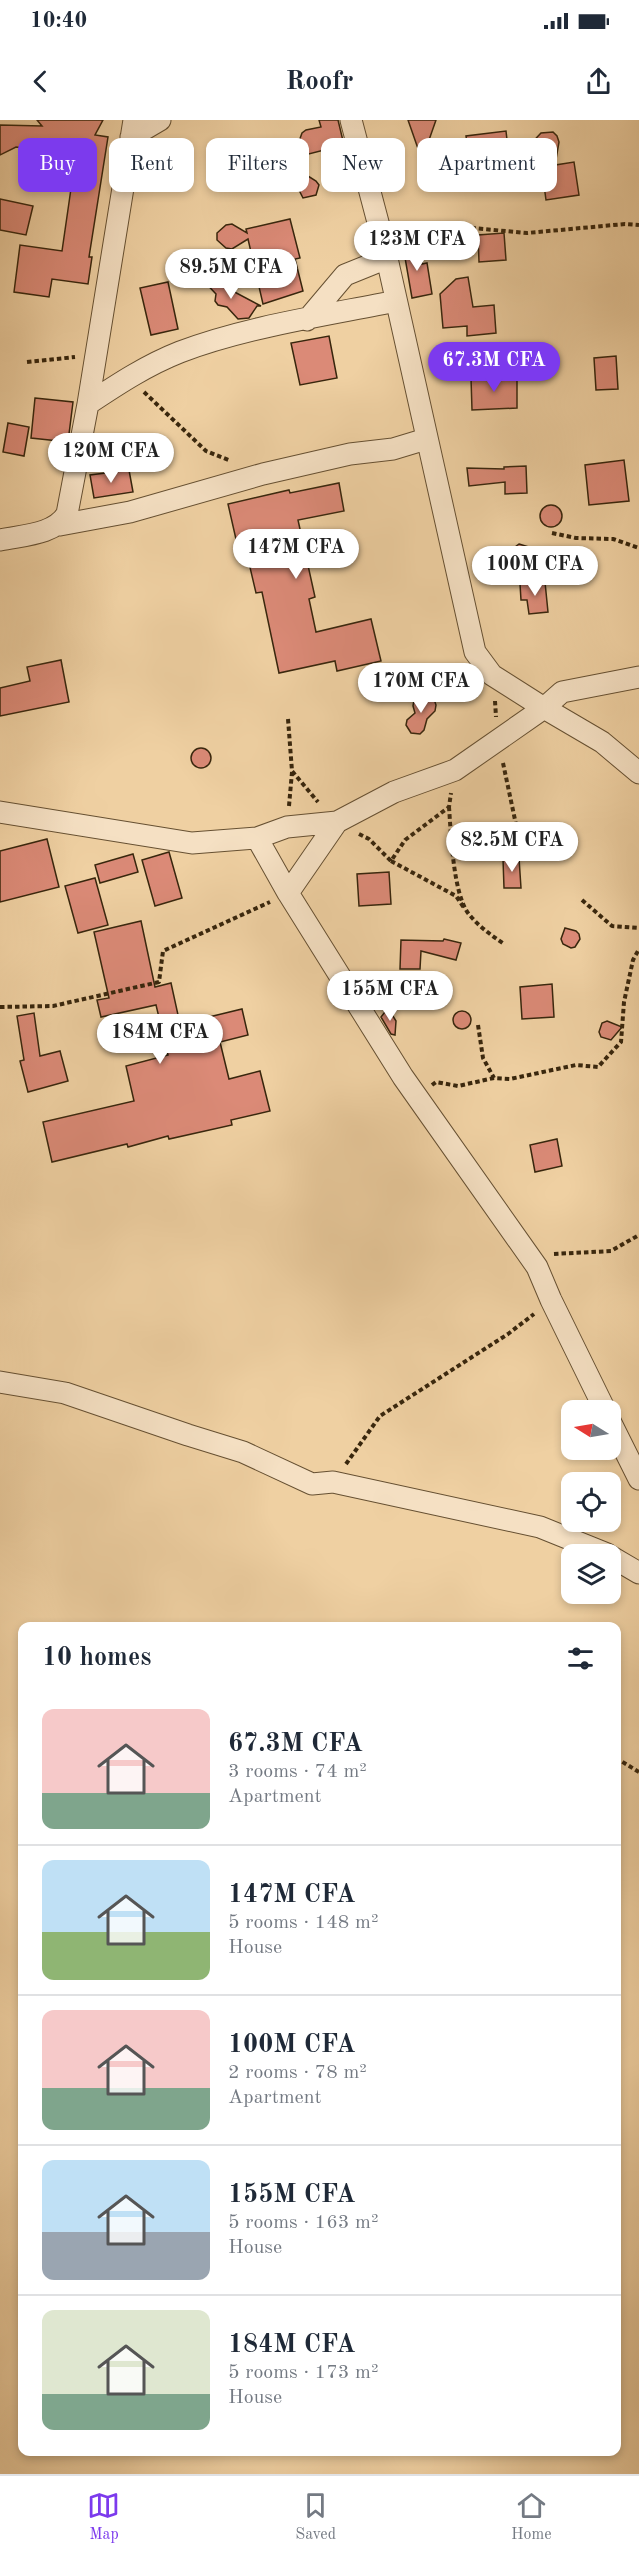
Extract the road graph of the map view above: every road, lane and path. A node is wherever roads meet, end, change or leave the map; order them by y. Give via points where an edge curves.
1 (160, 120) edge
2 (351, 120) edge
3 (132, 129) edge
4 (639, 225) edge
5 (385, 252) junction
6 (396, 301) junction
7 (307, 320) junction
8 (97, 354) junction
9 (27, 362) dead end
10 (130, 376) junction
11 (88, 404) junction
12 (426, 439) junction
13 (263, 474) junction
14 (60, 525) junction
15 (552, 533) dead end
16 (0, 540) edge
17 (639, 548) edge
18 (492, 675) junction
19 (639, 677) edge
20 (544, 708) junction
21 (499, 741) junction
22 (292, 771) dead end
23 (639, 773) edge
24 (449, 807) dead end
25 (0, 812) edge
26 (337, 822) junction
27 (287, 827) junction
28 (257, 838) junction
29 (522, 853) dead end
30 (391, 861) dead end
31 (288, 893) junction
32 (582, 900) dead end
33 (466, 911) junction
34 (639, 928) edge
35 (504, 944) dead end
36 (639, 949) edge
37 (0, 1007) edge
38 (478, 1025) dead end
39 (494, 1078) junction
40 (417, 1097) junction
41 (639, 1235) edge
42 (529, 1256) junction
43 (551, 1300) junction
44 (0, 1382) edge
45 (600, 1400) edge
46 (621, 1443) edge
47 (639, 1479) edge
48 (333, 1482) junction
49 (582, 1544) edge
50 (621, 1562) edge
51 (639, 1573) edge
52 (621, 1761) edge
53 (639, 1772) edge

1 - 3 street
2 - 5 street
3 - 8 street
4 - 5 path via 526,232 472,228
5 - 6 street
5 - 7 street via 345,275
6 - 7 street
6 - 12 street
7 - 10 street via 181,352
8 - 9 path
8 - 11 street
10 - 11 street
10 - 13 path via 206,451
11 - 14 street via 67,514
12 - 13 street
12 - 18 street via 475,652
13 - 14 street via 130,512
14 - 16 street
15 - 17 path via 614,539
18 - 20 street
18 - 21 path
19 - 20 street via 562,692
20 - 21 street
20 - 23 street via 602,742
21 - 26 street via 455,770 394,792
21 - 29 path
22 - 27 path
24 - 33 path via 453,865
25 - 28 street via 192,843
26 - 27 street
26 - 31 street
27 - 28 street
28 - 31 street
30 - 33 path via 456,896
31 - 37 path via 163,951 159,982 53,1006
31 - 40 street
32 - 34 path via 612,926
33 - 35 path
36 - 39 path via 624,1002 621,1042 598,1067 576,1065 510,1079
38 - 39 path via 483,1058
39 - 40 path via 458,1086 436,1082
40 - 42 street
41 - 42 path via 611,1251
42 - 43 street
43 - 45 street
43 - 48 path via 508,1334 380,1416
44 - 48 street via 65,1393 243,1452 312,1484
46 - 47 street
48 - 49 street via 540,1527
50 - 51 street
52 - 53 path

